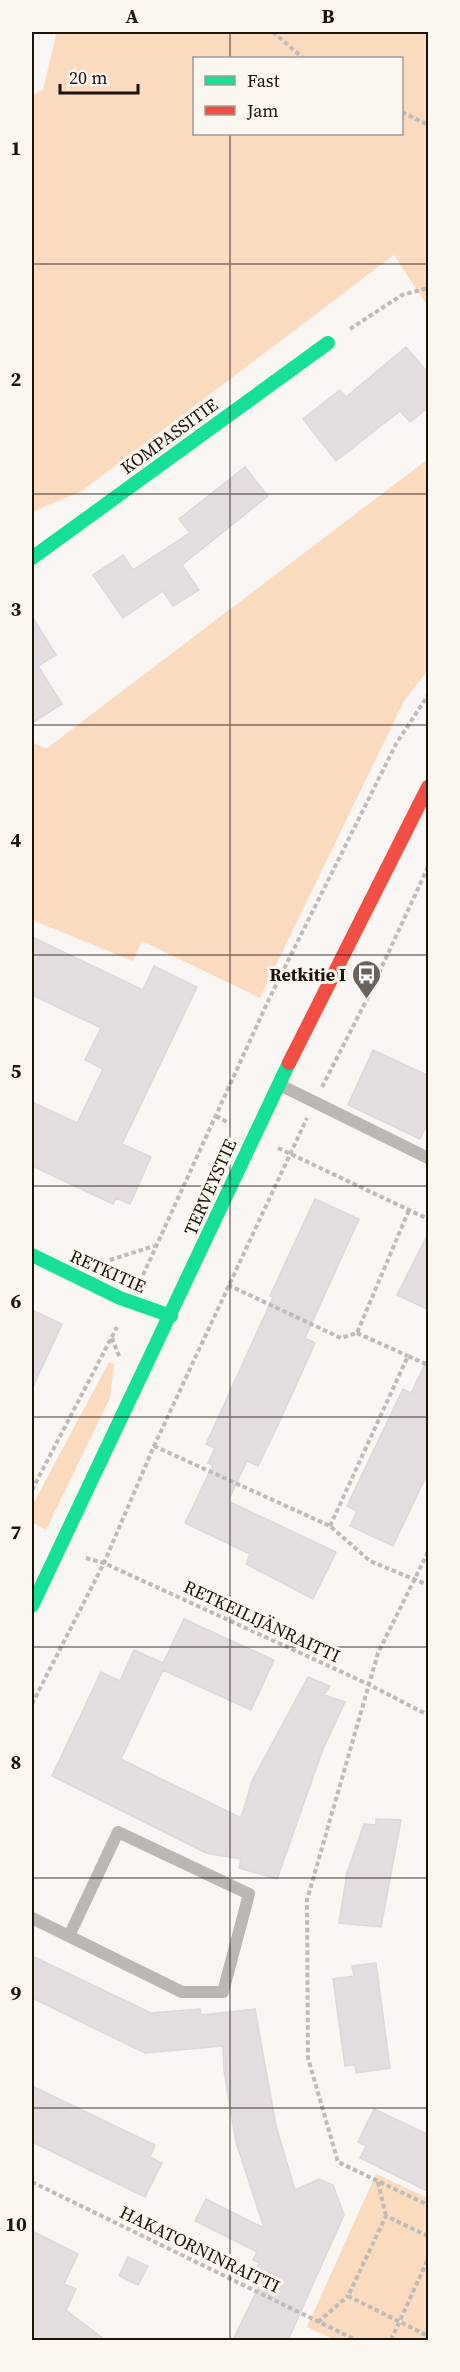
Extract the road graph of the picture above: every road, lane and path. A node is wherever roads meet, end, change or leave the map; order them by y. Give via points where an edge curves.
1 (273, 32) edge
2 (302, 57) edge
3 (403, 112) edge
4 (429, 125) edge
5 (429, 288) edge
6 (328, 343) joint
7 (32, 558) edge
8 (429, 695) edge
9 (429, 787) edge
10 (429, 867) edge
11 (278, 1085) junction
12 (314, 1103) junction
13 (291, 1155) junction
14 (429, 1158) edge
15 (409, 1210) junction
16 (429, 1219) edge
17 (155, 1246) junction
18 (32, 1255) edge
19 (100, 1255) dead end
20 (228, 1285) junction
21 (131, 1302) junction
22 (171, 1316) junction
23 (357, 1333) junction
24 (408, 1356) junction
25 (429, 1365) edge
26 (154, 1446) junction
27 (32, 1490) edge
28 (330, 1526) junction
29 (429, 1552) edge
30 (81, 1557) dead end
31 (104, 1563) junction
32 (415, 1580) junction
33 (429, 1586) edge
34 (32, 1606) edge
35 (370, 1685) junction
36 (32, 1704) edge
37 (429, 1715) edge
38 (32, 1918) edge
39 (69, 1936) junction
40 (378, 2181) junction
41 (32, 2182) edge
42 (429, 2205) edge
43 (386, 2216) junction
44 (429, 2236) edge
45 (429, 2259) edge
46 (348, 2296) junction
47 (400, 2321) junction
48 (318, 2322) junction
49 (429, 2336) edge
50 (356, 2340) edge
51 (391, 2340) edge

1 - 2 path
3 - 4 path
5 - 6 path via 402,295
6 - 7 main road, KOMPASSITIE
8 - 17 path via 396,744 269,999
9 - 11 main road, TERVEYSTIE
10 - 12 path
11 - 12 lane
11 - 22 main road, TERVEYSTIE
12 - 13 path
12 - 14 lane
13 - 15 path
13 - 20 path
15 - 16 path
15 - 23 path
17 - 19 path via 110,1260
17 - 21 path
18 - 21 main road, RETKITIE
20 - 23 path via 341,1338
20 - 26 path
21 - 22 main road, RETKITIE
21 - 27 path
22 - 34 main road, TERVEYSTIE
23 - 24 path
24 - 25 path
24 - 28 path
26 - 28 path
26 - 31 path
28 - 32 path via 370,1561
29 - 32 path
30 - 31 path, RETKEILIJÄNRAITTI
31 - 35 path, RETKEILIJÄNRAITTI
31 - 36 path
32 - 33 path
32 - 35 path via 378,1653
35 - 37 path, RETKEILIJÄNRAITTI
35 - 40 path via 307,1900 308,2058 338,2162
38 - 39 lane
39 - 39 lane via 182,1992 222,1992 249,1894 118,1832
40 - 42 path
40 - 43 path
41 - 48 path, HAKATORNINRAITTI
43 - 44 path
43 - 46 path
45 - 47 path
46 - 47 path
46 - 48 path
47 - 49 path
47 - 51 path
48 - 50 path, HAKATORNINRAITTI

